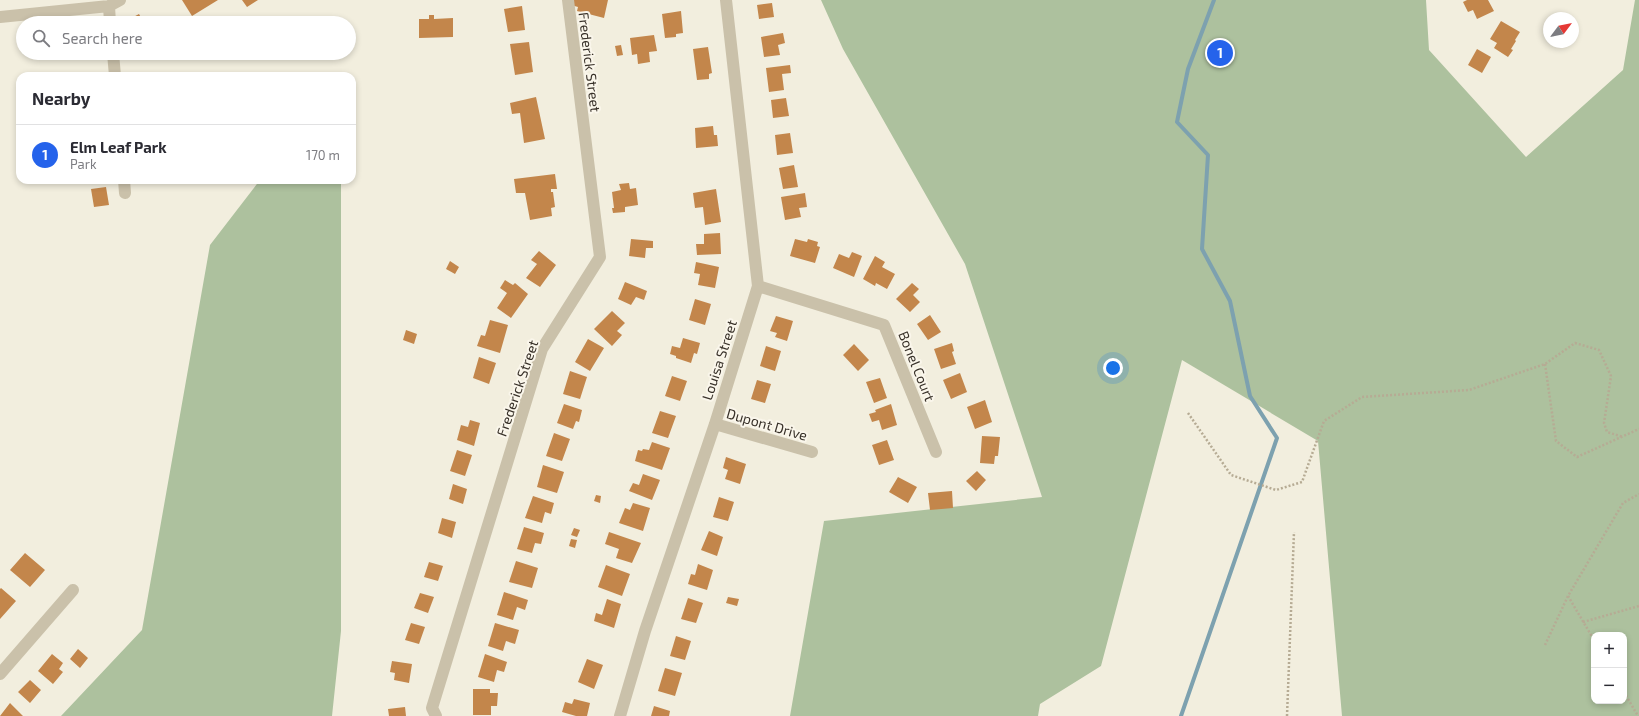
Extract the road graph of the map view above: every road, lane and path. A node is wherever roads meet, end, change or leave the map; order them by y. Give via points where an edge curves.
1 (120, 0) edge
2 (568, 0) edge
3 (724, 1) edge
4 (109, 6) junction
5 (110, 16) edge
6 (0, 17) edge
7 (114, 60) edge
8 (115, 72) edge
9 (124, 184) edge
10 (125, 193) dead end
11 (758, 286) junction
12 (1545, 364) junction
13 (1188, 413) dead end
14 (714, 424) junction
15 (1639, 430) edge
16 (1623, 436) junction
17 (812, 452) dead end
18 (936, 452) dead end
19 (1639, 494) edge
20 (1294, 532) dead end
21 (72, 590) dead end
22 (1568, 596) junction
23 (1639, 606) edge
24 (1583, 622) junction
25 (1591, 635) edge
26 (1545, 645) dead end
27 (0, 674) edge
28 (1627, 697) edge
29 (436, 716) edge
30 (620, 716) edge
31 (1287, 716) edge
32 (1638, 716) edge

1 - 4 street
2 - 29 street, Frederick Street via 600,257 542,349 432,708
3 - 11 street, Louisa Street
4 - 5 street
4 - 6 street
7 - 8 street
9 - 10 street
11 - 14 street, Louisa Street
11 - 18 street, Bonel Court via 884,325
12 - 13 path via 1469,390 1362,397 1324,421 1302,482 1276,490 1231,475
12 - 16 path via 1556,441 1577,457
12 - 16 path via 1575,343 1599,350 1611,376 1604,423 1607,432
14 - 17 street, Dupont Drive
14 - 30 street, Louisa Street via 645,631
15 - 16 path
19 - 22 path via 1623,503
20 - 31 path
21 - 27 street
22 - 24 path
22 - 26 path
23 - 24 path
24 - 25 path
28 - 32 path

